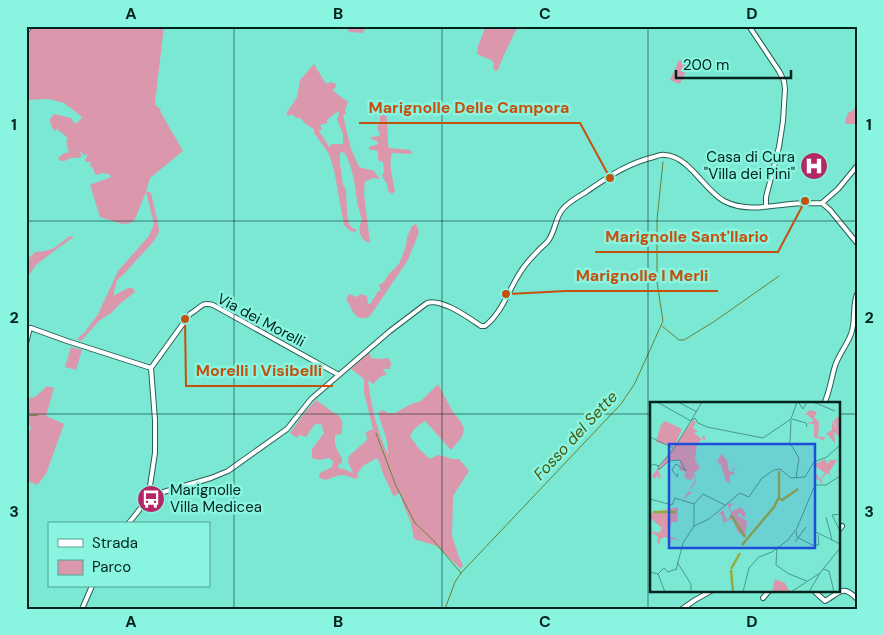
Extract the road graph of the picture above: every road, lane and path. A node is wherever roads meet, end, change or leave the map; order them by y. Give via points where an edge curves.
1 (27, 26) edge
2 (748, 26) edge
3 (26, 31) edge
4 (857, 166) edge
5 (822, 203) junction
6 (766, 207) junction
7 (857, 242) edge
8 (857, 294) edge
9 (26, 343) edge
10 (152, 368) junction
11 (339, 374) junction
12 (825, 402) edge
13 (148, 499) junction
14 (130, 522) edge
15 (91, 588) edge
16 (840, 591) edge
17 (709, 592) edge
18 (768, 592) edge
19 (815, 592) edge
20 (837, 592) edge
21 (763, 598) dead end
22 (857, 599) edge
23 (82, 609) edge
24 (682, 609) edge

1 - 3 street
2 - 6 street via 784,81 782,128
4 - 5 street
5 - 6 street
5 - 7 street
6 - 11 street via 738,206 723,201 678,159 662,154 634,163 562,210 547,242 518,274 490,323 482,326 432,301
8 - 12 street via 851,335 838,358
9 - 10 street via 31,328
10 - 11 street, Via dei Morelli via 190,314 207,303
10 - 13 street via 155,453
11 - 13 street via 311,399 286,429 228,470
13 - 14 street
15 - 23 street
16 - 22 street via 849,592
17 - 24 street
18 - 21 street
19 - 20 street via 828,601

